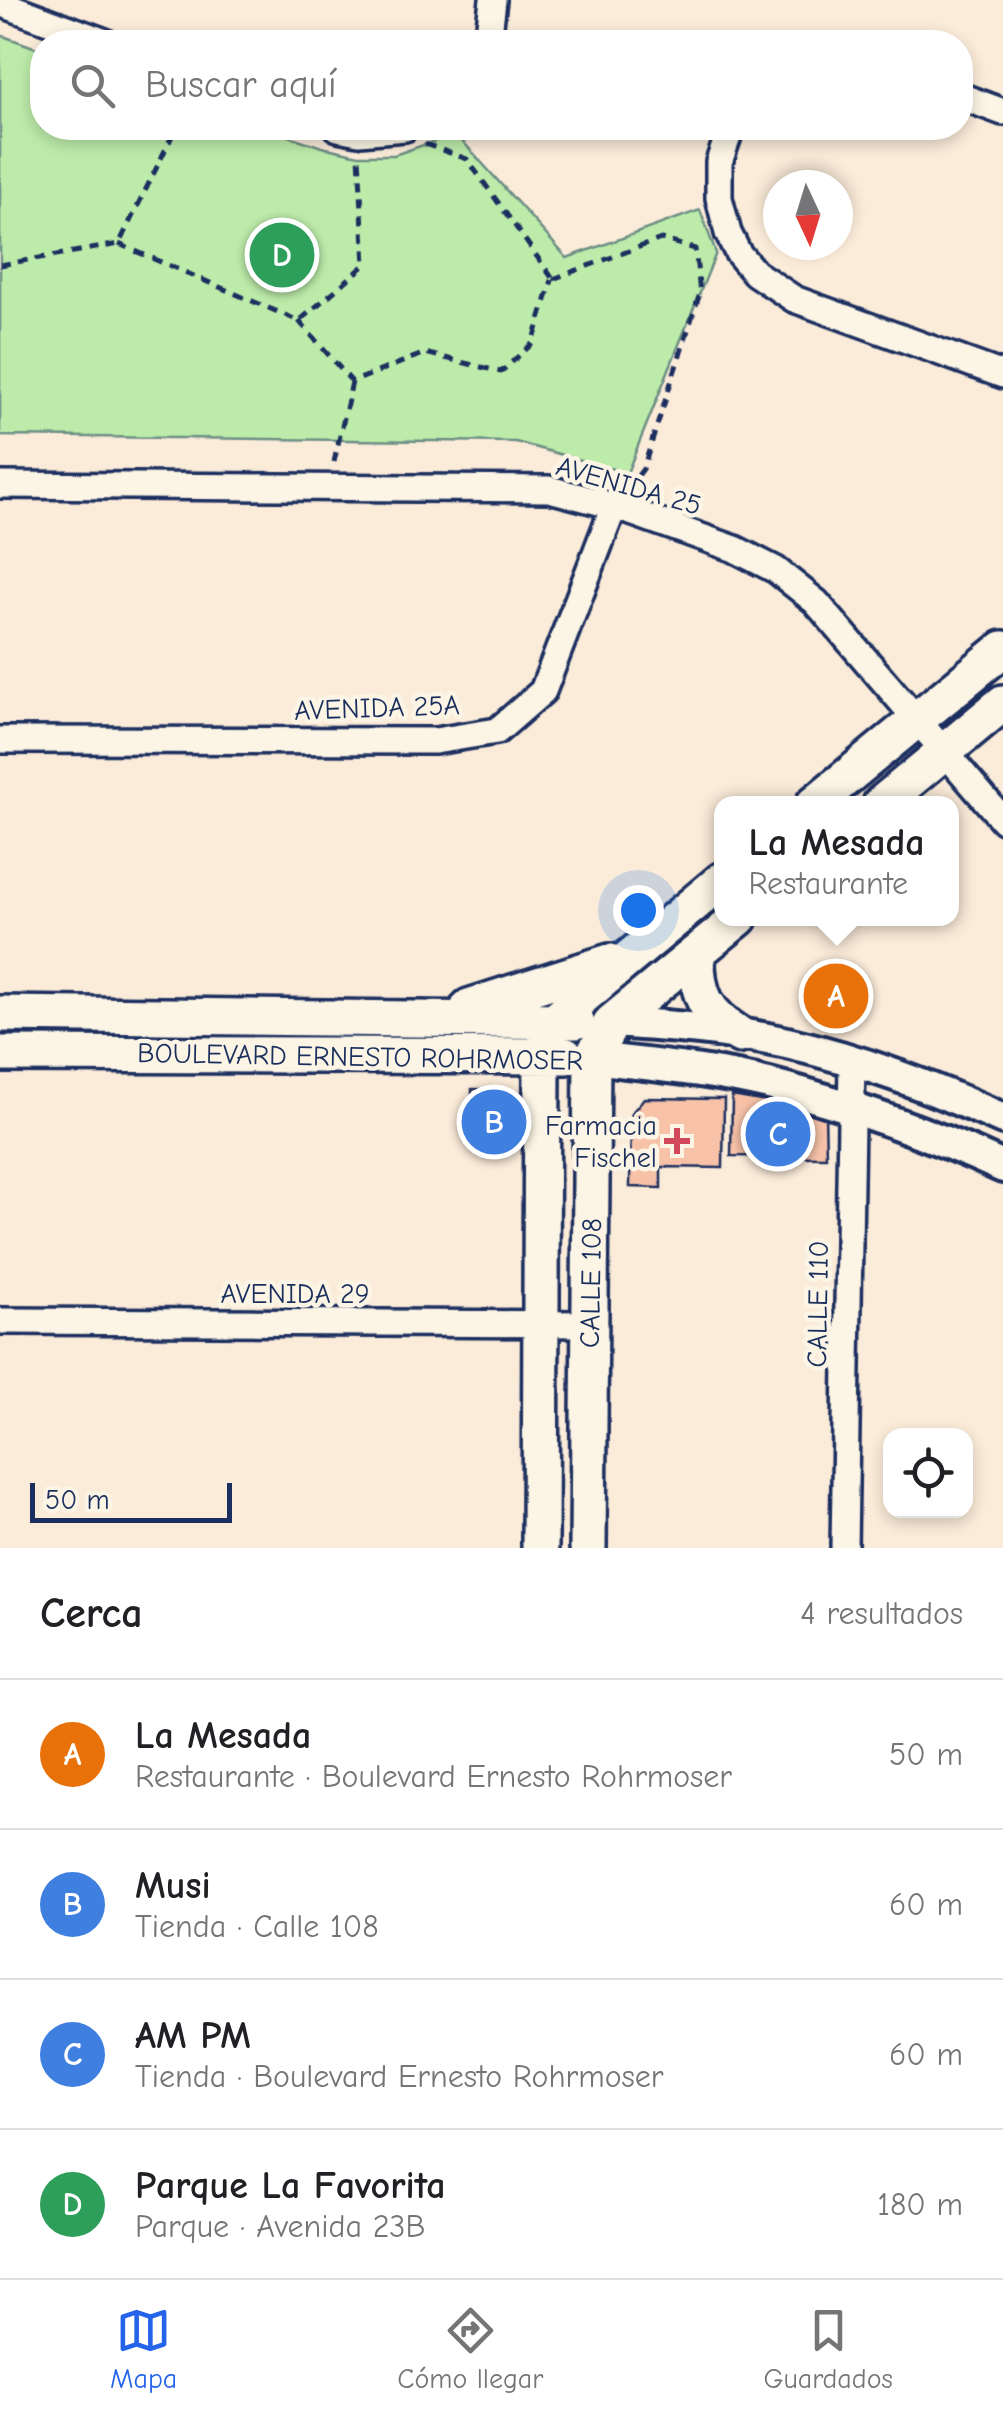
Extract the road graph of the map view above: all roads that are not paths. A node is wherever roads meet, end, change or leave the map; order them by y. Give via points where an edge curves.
1 (493, 0) edge
2 (0, 3) edge
3 (73, 30) edge
4 (489, 30) edge
5 (973, 101) edge
6 (1003, 112) edge
7 (726, 140) edge
8 (1003, 374) edge
9 (0, 486) edge
10 (614, 506) junction
11 (1003, 648) edge
12 (1003, 703) edge
13 (916, 719) junction
14 (0, 740) edge
15 (945, 752) junction
16 (824, 796) edge
17 (891, 796) edge
18 (1003, 820) edge
19 (714, 887) edge
20 (730, 926) edge
21 (634, 953) junction
22 (697, 953) junction
23 (0, 1014) edge
24 (426, 1018) junction
25 (555, 1020) junction
26 (612, 1022) junction
27 (740, 1035) junction
28 (0, 1054) edge
29 (542, 1054) junction
30 (592, 1058) junction
31 (852, 1060) junction
32 (850, 1107) junction
33 (1003, 1118) edge
34 (1003, 1167) edge
35 (0, 1321) edge
36 (541, 1324) junction
37 (590, 1324) junction
38 (540, 1548) edge
39 (588, 1548) edge
40 (844, 1548) edge

1 - 4 street
2 - 3 street
5 - 6 street
7 - 8 street via 719,198 728,233 754,272 794,299
9 - 10 street, AVENIDA 25 via 550,489
10 - 13 street, AVENIDA 25 via 776,570 816,602
10 - 14 street, AVENIDA 25A via 544,690 496,731 435,740
11 - 13 main road
12 - 15 main road
13 - 15 street, AVENIDA 25
13 - 16 main road
15 - 17 main road
15 - 18 street, AVENIDA 25
19 - 21 main road
20 - 22 main road
21 - 24 main road
21 - 25 main road
22 - 26 main road
22 - 27 main road via 704,1002
23 - 24 main road, BOULEVARD ERNESTO ROHRMOSER
24 - 25 main road, BOULEVARD ERNESTO ROHRMOSER
25 - 26 main road, BOULEVARD ERNESTO ROHRMOSER
25 - 29 main road, CALLE 108
26 - 27 street, BOULEVARD ERNESTO ROHRMOSER
26 - 30 main road, CALLE 108
27 - 31 street, BOULEVARD ERNESTO ROHRMOSER
28 - 29 main road, BOULEVARD ERNESTO ROHRMOSER
29 - 30 main road, BOULEVARD ERNESTO ROHRMOSER
29 - 36 main road, CALLE 108
30 - 32 street, BOULEVARD ERNESTO ROHRMOSER via 728,1076
30 - 37 main road, CALLE 108
31 - 32 street, CALLE 110
31 - 33 street, BOULEVARD ERNESTO ROHRMOSER
32 - 34 street, BOULEVARD ERNESTO ROHRMOSER
32 - 40 street, CALLE 110
35 - 36 street, AVENIDA 29
36 - 37 street, AVENIDA 29
36 - 38 main road, CALLE 108
37 - 39 main road, CALLE 108

